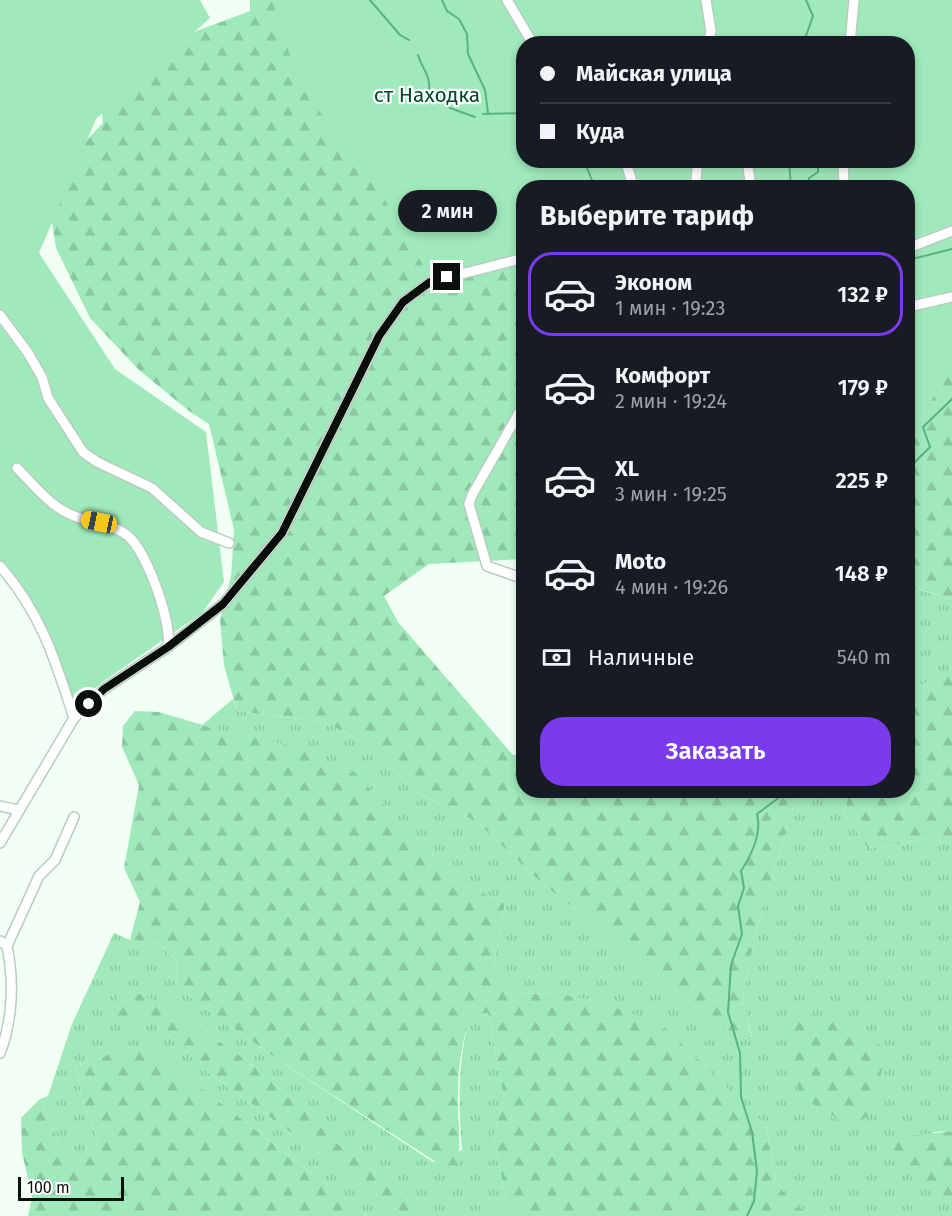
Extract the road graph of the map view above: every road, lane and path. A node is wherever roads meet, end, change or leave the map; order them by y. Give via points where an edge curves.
1 (507, 0) edge
2 (706, 0) edge
3 (854, 0) edge
4 (528, 36) edge
5 (710, 36) edge
6 (851, 36) edge
7 (952, 231) edge
8 (915, 245) edge
9 (516, 260) edge
10 (952, 297) edge
11 (915, 305) edge
12 (0, 315) edge
13 (516, 418) edge
14 (16, 468) dead end
15 (229, 543) dead end
16 (0, 566) edge
17 (516, 576) edge
18 (168, 647) junction
19 (74, 718) junction
20 (0, 806) edge
21 (19, 810) junction
22 (74, 818) dead end
23 (0, 843) edge
24 (4, 943) edge
25 (0, 1053) edge

1 - 4 street
2 - 5 street
3 - 6 street
7 - 8 street
9 - 18 street via 430,282 403,302 379,336 282,533 223,604
10 - 11 street
12 - 15 street via 28,353 42,377 48,398 83,452 153,488 201,532
13 - 17 street via 470,504 487,566
14 - 18 street via 61,510 130,537 162,602 170,636
16 - 19 street via 45,631
18 - 19 street via 104,689
19 - 21 street
20 - 21 street
21 - 23 street
22 - 24 street via 55,860 39,876
24 - 25 street via 12,971 7,1035

